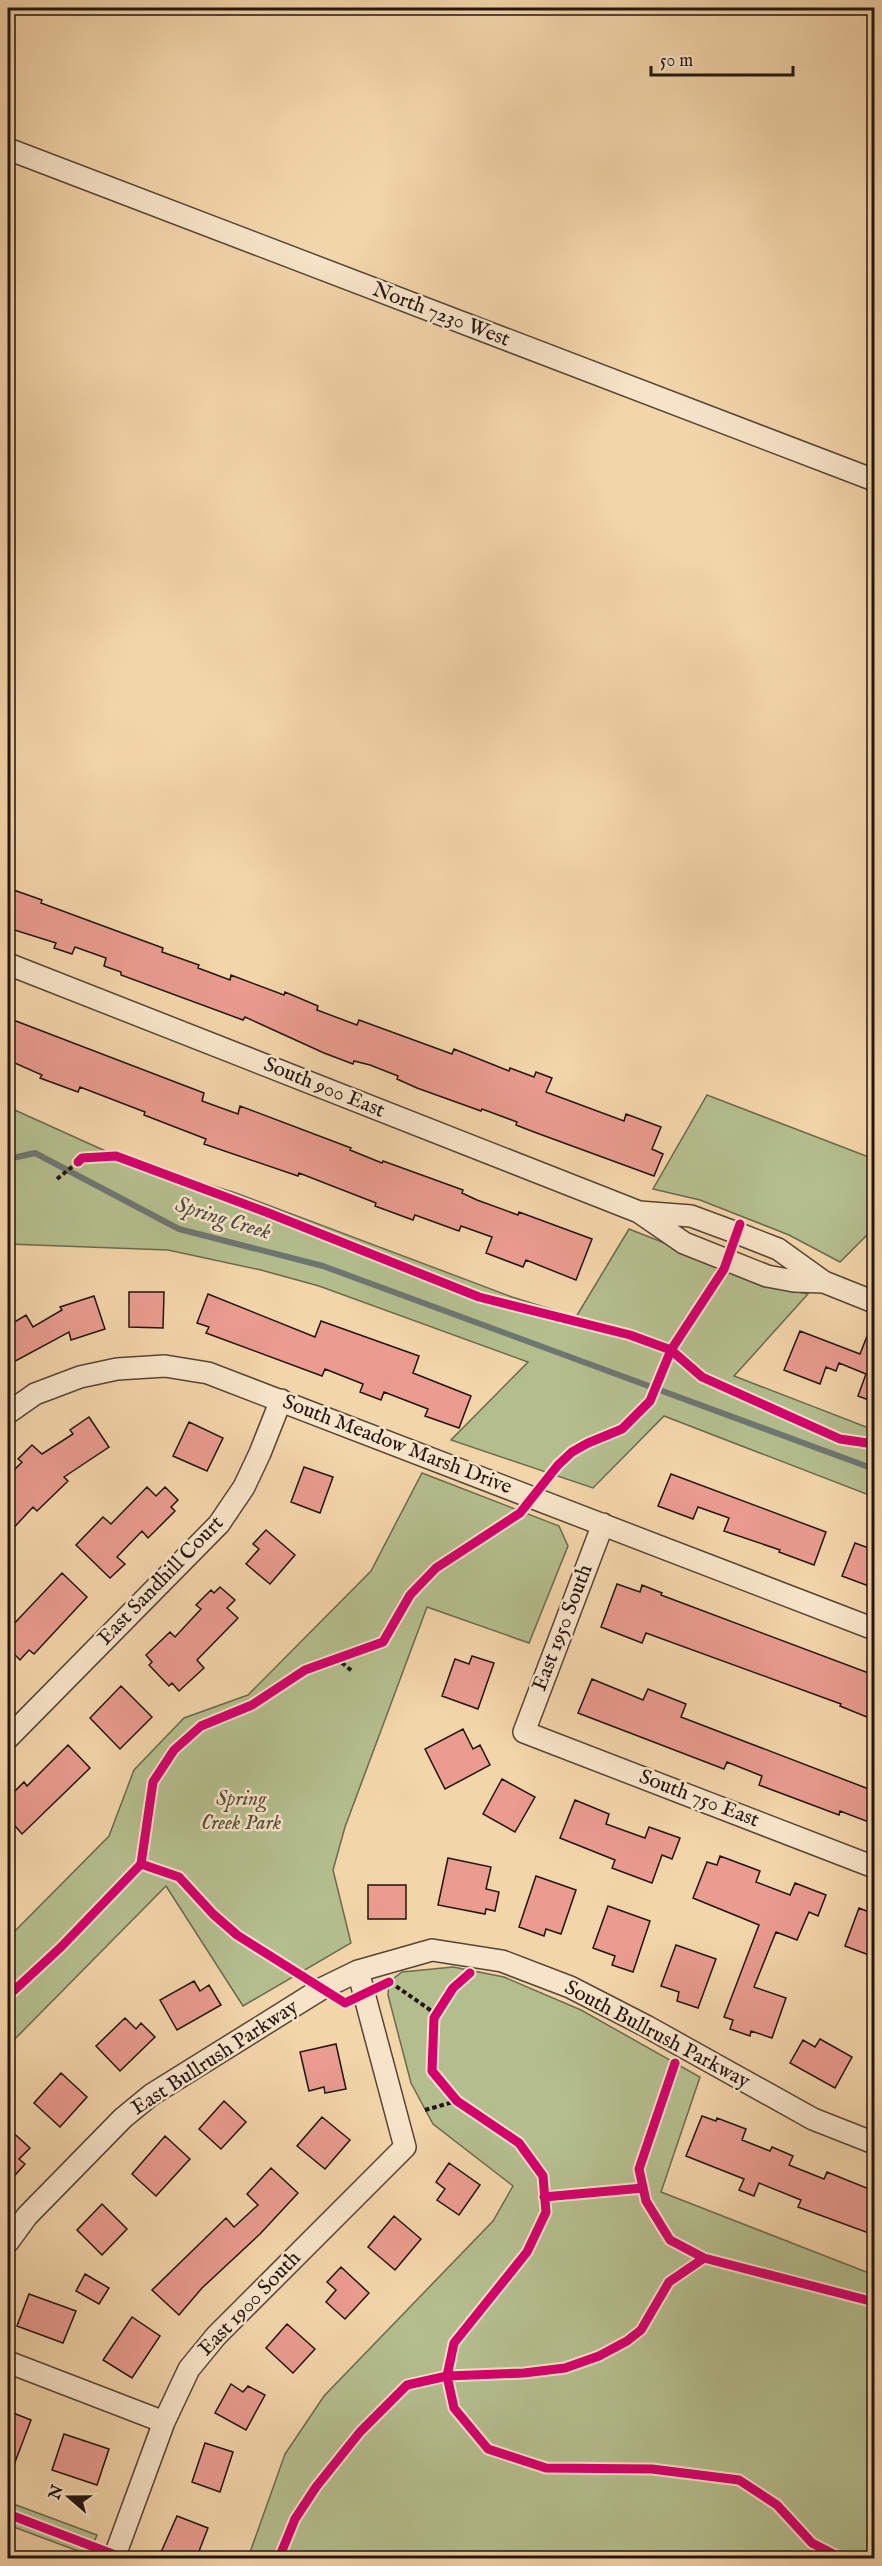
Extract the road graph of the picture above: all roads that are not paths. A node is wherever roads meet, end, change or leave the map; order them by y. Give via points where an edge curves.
1 (8, 149) edge
2 (874, 480) edge
3 (8, 964) edge
4 (639, 1212) junction
5 (824, 1282) junction
6 (874, 1302) edge
7 (281, 1400) junction
8 (8, 1413) edge
9 (603, 1524) junction
10 (874, 1629) edge
11 (524, 1732) joint
12 (8, 1738) edge
13 (874, 1867) edge
14 (432, 1950) joint
15 (358, 1971) junction
16 (874, 2143) edge
17 (8, 2242) edge
18 (8, 2362) edge
19 (164, 2422) junction
20 (114, 2559) edge

1 - 2 street, North 7230 West
3 - 4 street, South 900 East
4 - 5 street, South 900 East via 684,1243 767,1276
4 - 5 street, South 900 East via 691,1216 737,1233 778,1249
5 - 6 street, South 900 East
7 - 8 street, South Meadow Marsh Drive via 208,1373 165,1366 117,1369 80,1377 35,1394
7 - 9 street, South Meadow Marsh Drive
7 - 12 street, East Sandhill Court via 244,1487 219,1524
9 - 10 street, South Meadow Marsh Drive
9 - 11 street, East 1950 South
11 - 13 street, South 750 East
14 - 15 street, East Bullrush Parkway
14 - 16 street, South Bullrush Parkway via 502,1961 570,1987 813,2119
15 - 17 street, East Bullrush Parkway via 321,1989 151,2094 27,2217
15 - 19 street, East 1900 South via 405,2147 216,2336 189,2369
18 - 19 street
19 - 20 street, East 1900 South

